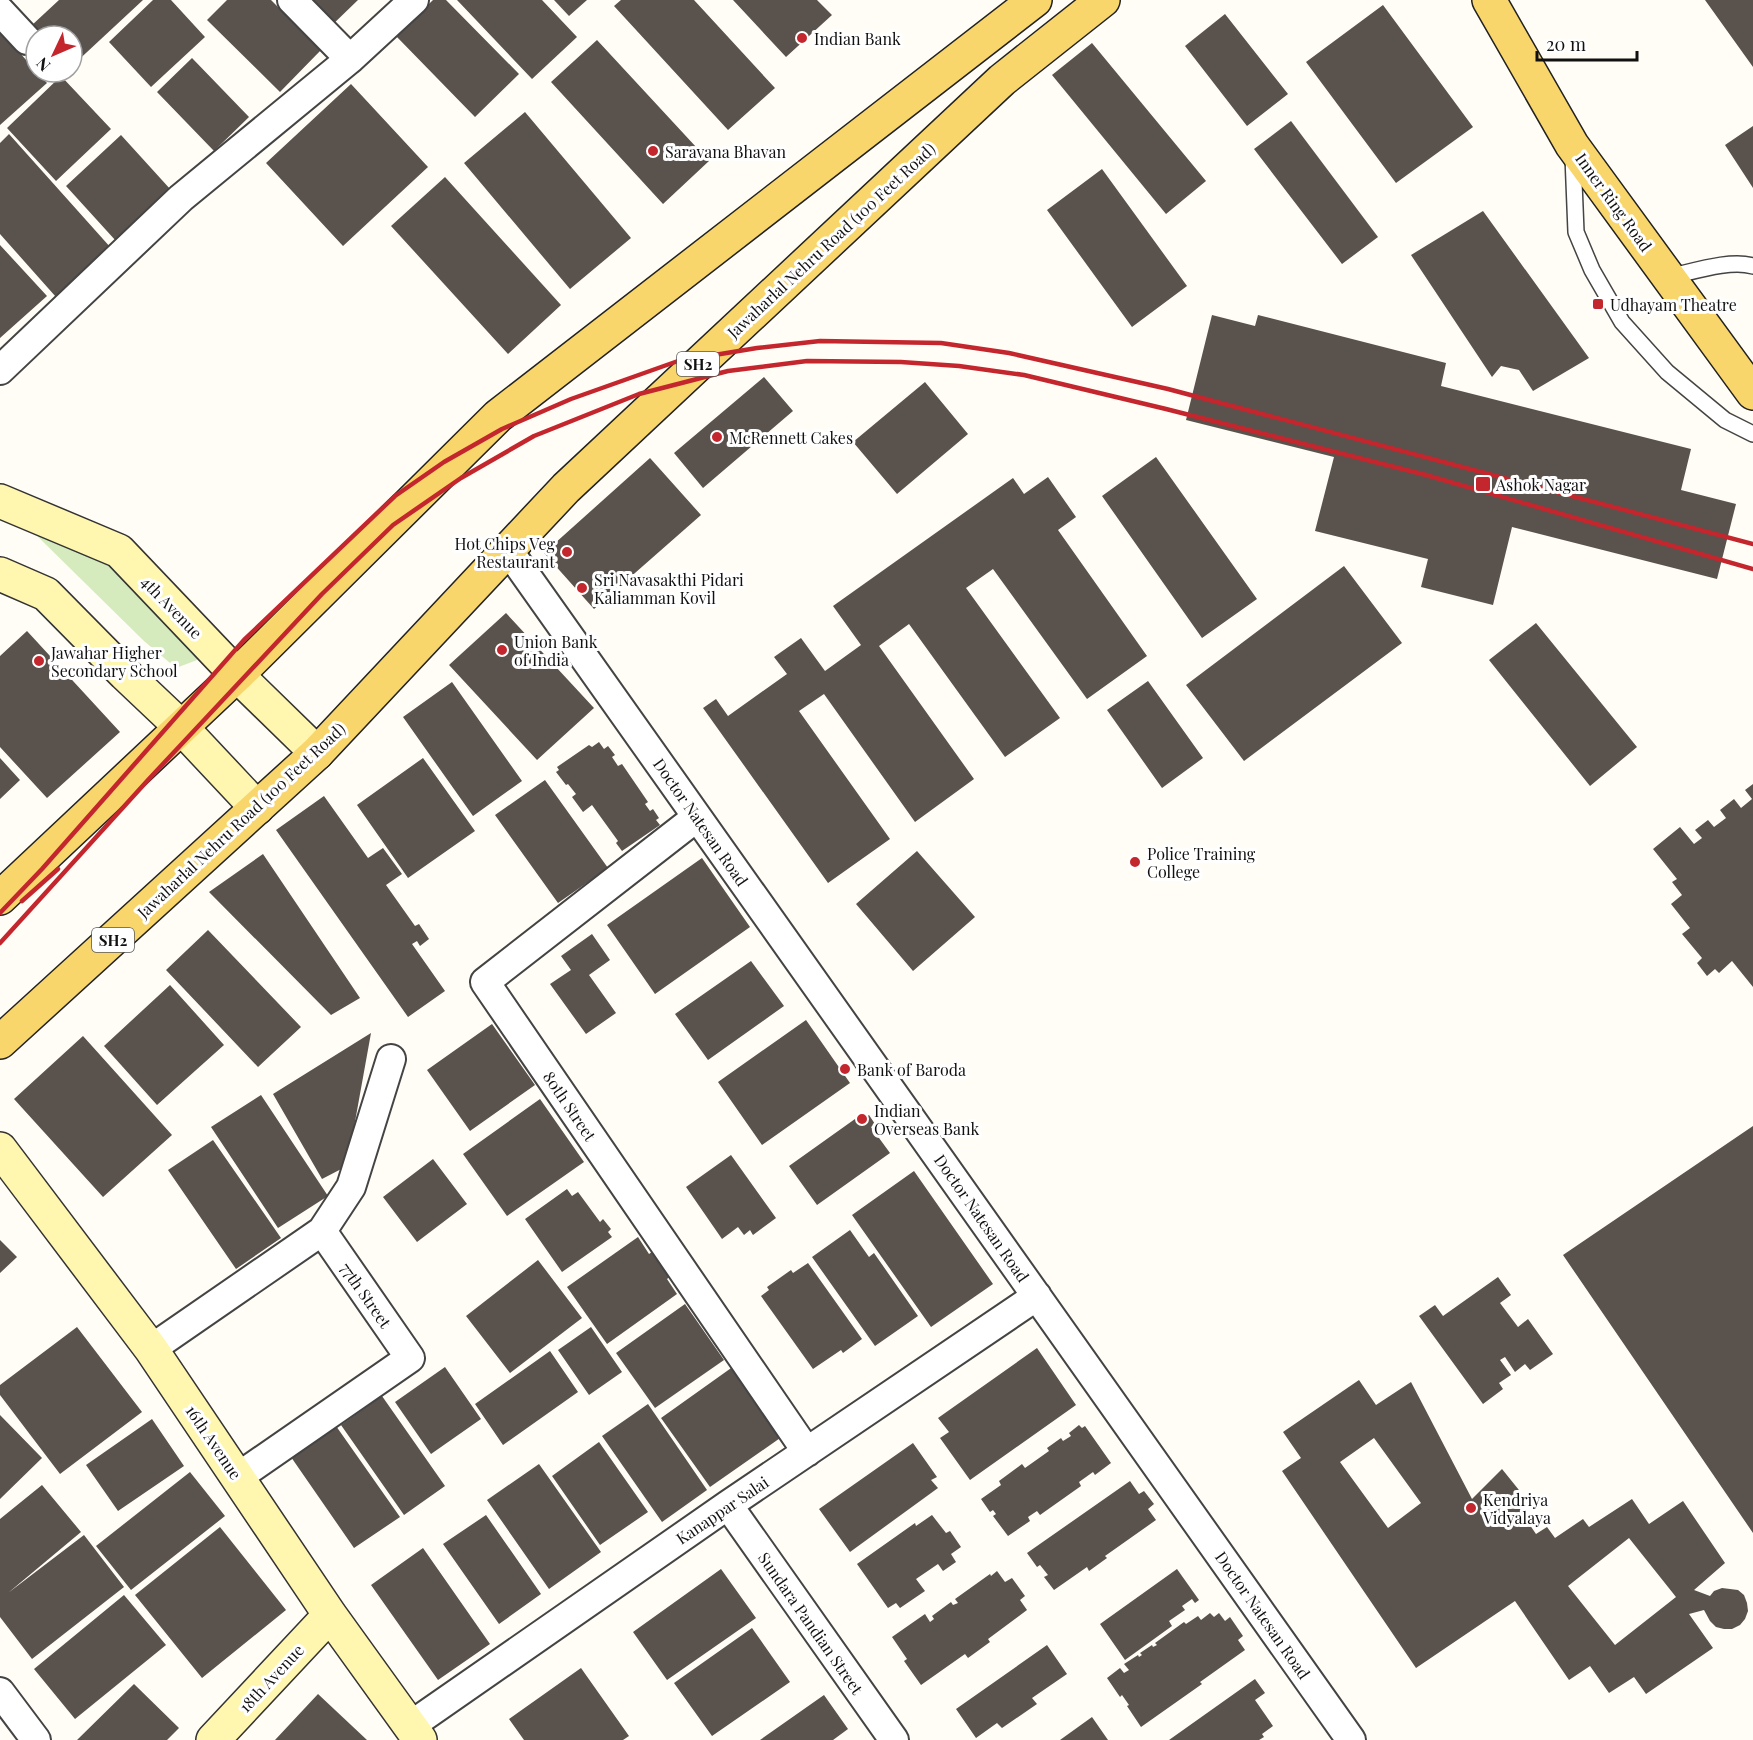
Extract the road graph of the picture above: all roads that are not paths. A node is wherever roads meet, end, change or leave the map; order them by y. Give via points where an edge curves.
1 (292, 0) edge
2 (414, 0) edge
3 (1035, 0) edge
4 (1103, 0) edge
5 (1489, 0) edge
6 (0, 10) edge
7 (24, 37) edge
8 (350, 59) junction
9 (1572, 145) junction
10 (1753, 266) edge
11 (1668, 277) junction
12 (0, 370) edge
13 (1753, 393) edge
14 (1753, 434) edge
15 (0, 501) edge
16 (508, 550) junction
17 (0, 574) edge
18 (237, 675) junction
19 (181, 727) junction
20 (317, 753) junction
21 (257, 808) junction
22 (697, 817) junction
23 (0, 898) edge
24 (0, 1042) edge
25 (391, 1059) dead end
26 (0, 1149) edge
27 (322, 1231) junction
28 (1037, 1296) junction
29 (151, 1349) junction
30 (807, 1452) junction
31 (238, 1477) junction
32 (728, 1505) junction
33 (330, 1615) junction
34 (0, 1692) edge
35 (415, 1733) edge
36 (36, 1740) edge
37 (213, 1740) edge
38 (894, 1740) edge
39 (1351, 1740) edge

1 - 8 street
2 - 8 street
3 - 18 main road via 498,416
4 - 16 main road, Jawaharlal Nehru Road (100 Feet Road) / SH2 via 1002,80 566,488
5 - 9 main road, Inner Ring Road
6 - 7 street
8 - 12 street via 181,198
9 - 11 main road, Inner Ring Road
9 - 14 lane via 1576,232 1592,270 1622,322 1667,372 1725,420
10 - 11 lane via 1721,266
11 - 13 main road, Inner Ring Road
15 - 18 street, 4th Avenue via 119,551
16 - 20 main road, Jawaharlal Nehru Road (100 Feet Road) / SH2
16 - 22 street, Doctor Natesan Road
17 - 19 street via 46,594
18 - 19 main road
18 - 20 street, 4th Avenue
19 - 21 street
19 - 23 main road
20 - 21 main road, Jawaharlal Nehru Road (100 Feet Road) / SH2
21 - 24 main road, Jawaharlal Nehru Road (100 Feet Road) / SH2
22 - 28 street, Doctor Natesan Road
22 - 30 street, 80th Street via 484,982
25 - 27 street via 351,1187
26 - 29 street, 16th Avenue
27 - 29 street
27 - 31 street, 77th Street via 410,1358
28 - 30 street, Kanappar Salai
28 - 39 street, Doctor Natesan Road
29 - 31 street, 16th Avenue
30 - 32 street, Kanappar Salai
31 - 33 street, 16th Avenue
32 - 35 street, Kanappar Salai
32 - 38 street, Sundara Pandian Street
33 - 35 street, 16th Avenue
33 - 37 street, 18th Avenue
34 - 36 street

